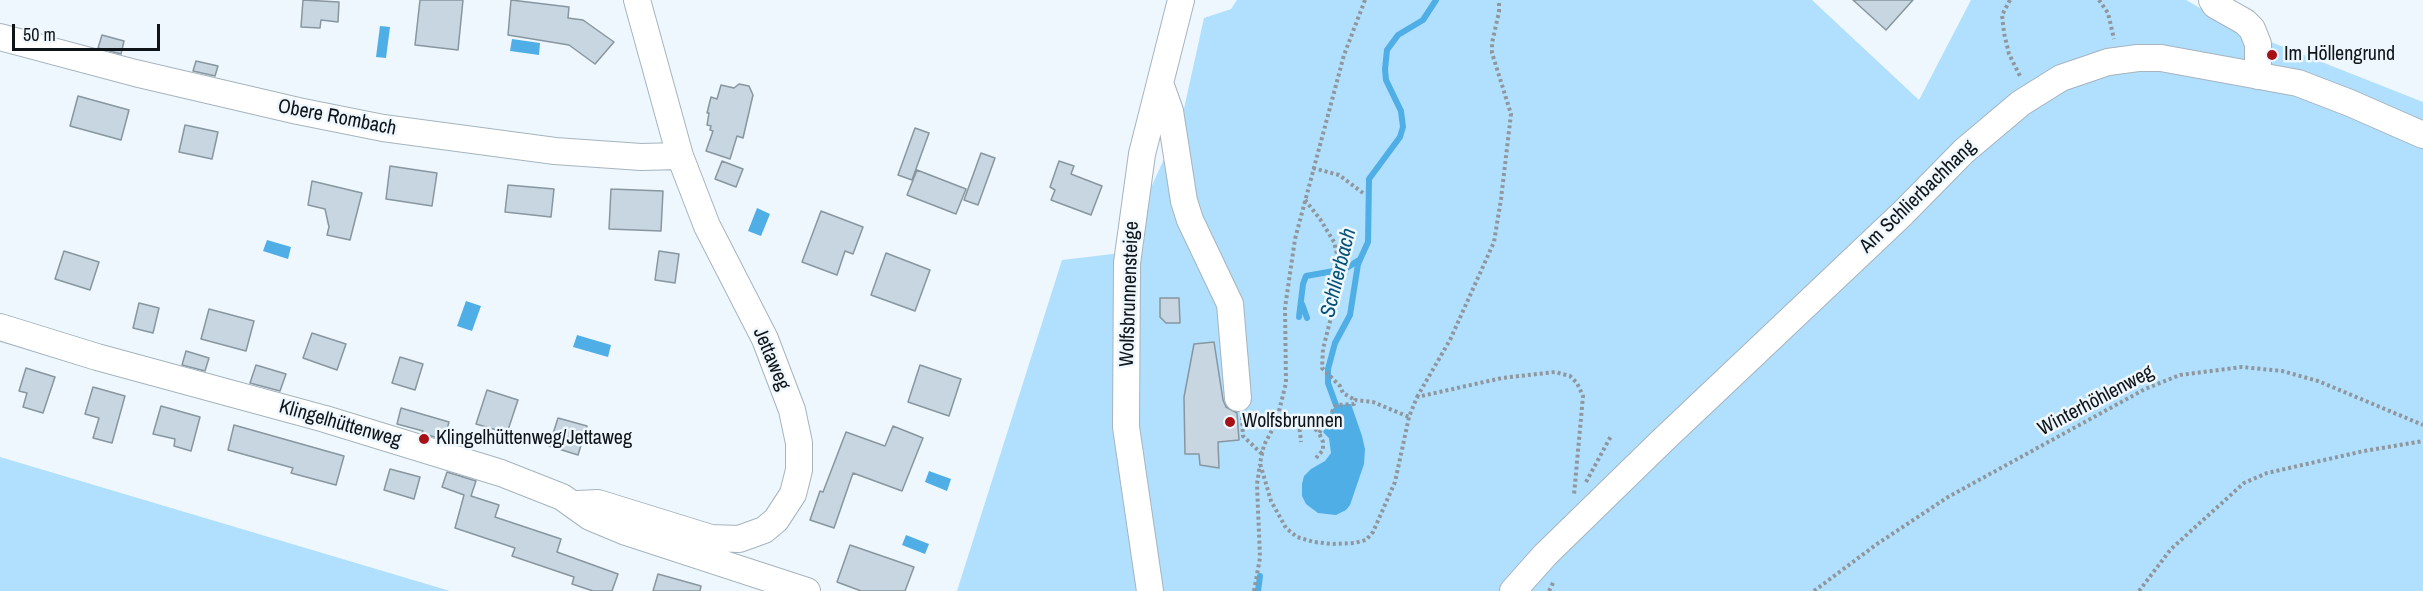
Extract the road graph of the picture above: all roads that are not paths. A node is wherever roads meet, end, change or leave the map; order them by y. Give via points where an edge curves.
1 (637, 0) edge
2 (1181, 0) edge
3 (2208, 2) edge
4 (0, 37) edge
5 (2258, 76) junction
6 (1160, 83) junction
7 (2423, 135) edge
8 (680, 156) junction
9 (0, 327) edge
10 (1240, 406) road end
11 (574, 504) junction
12 (746, 581) edge
13 (807, 591) edge
14 (1150, 591) edge
15 (1513, 591) edge

1 - 8 street, Jettaweg
2 - 6 street, Wolfsbrunnensteige
3 - 5 street via 2245,22 2255,33
4 - 8 street, Obere Rombach via 135,73 382,128 555,151
5 - 7 street, Am Schlierbachhang via 2310,86
5 - 15 street, Am Schlierbachhang via 2161,58 2117,61 2061,78 2031,96 1964,151 1545,555
6 - 10 street via 1170,111 1190,220 1230,304
6 - 14 street, Wolfsbrunnensteige via 1142,154 1126,284 1127,441
8 - 11 street, Jettaweg via 707,226 765,339 792,410 799,443 797,482 776,520 752,536 739,538 711,538 598,503
9 - 11 street, Klingelhüttenweg via 501,472
11 - 12 street, Klingelhüttenweg via 590,517
12 - 13 street, Klingelhüttenweg

